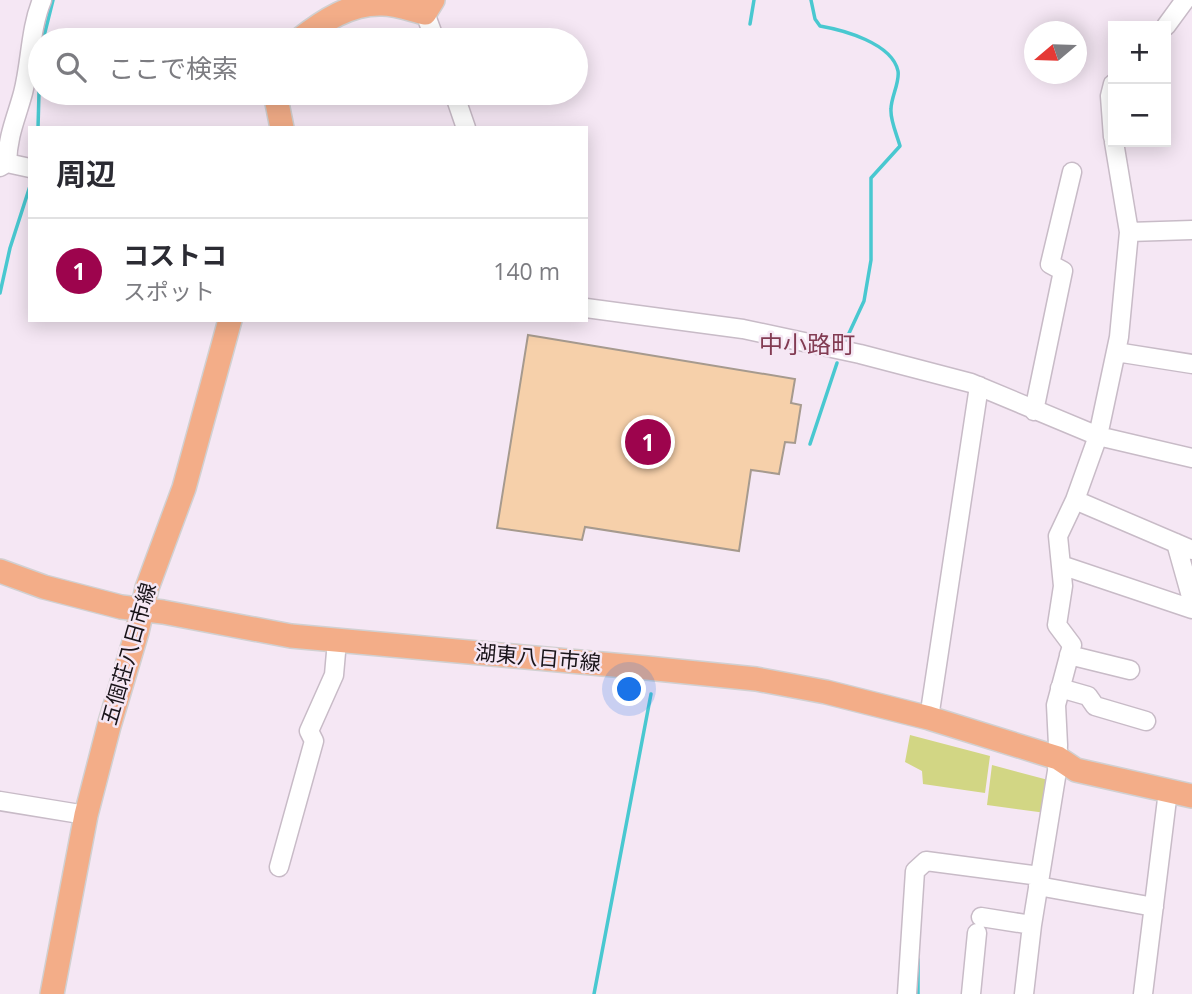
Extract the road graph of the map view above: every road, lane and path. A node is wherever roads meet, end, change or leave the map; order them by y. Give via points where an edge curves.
1 (43, 0) edge
2 (1185, 0) edge
3 (429, 6) edge
4 (1170, 21) edge
5 (35, 28) edge
6 (313, 28) edge
7 (433, 28) edge
8 (28, 68) edge
9 (277, 105) edge
10 (458, 105) edge
11 (282, 126) edge
12 (465, 126) edge
13 (1115, 147) edge
14 (14, 166) edge
15 (1072, 172) dead end
16 (1192, 230) edge
17 (1129, 232) junction
18 (588, 308) edge
19 (229, 322) edge
20 (1116, 352) junction
21 (1192, 364) edge
22 (979, 386) junction
23 (1034, 411) junction
24 (1098, 436) junction
25 (1192, 458) edge
26 (1075, 500) junction
27 (1184, 547) edge
28 (1061, 565) junction
29 (0, 571) edge
30 (1192, 600) edge
31 (142, 609) junction
32 (1192, 609) edge
33 (337, 641) junction
34 (1069, 655) junction
35 (1130, 670) dead end
36 (1060, 688) junction
37 (929, 718) junction
38 (1146, 721) dead end
39 (1058, 758) junction
40 (1168, 791) junction
41 (1192, 796) edge
42 (0, 801) edge
43 (86, 815) junction
44 (279, 867) dead end
45 (1039, 881) junction
46 (1154, 907) junction
47 (1032, 925) junction
48 (1147, 993) edge
49 (52, 994) edge
50 (907, 994) edge
51 (971, 994) edge
52 (1024, 994) edge

1 - 5 street
2 - 4 street
3 - 6 main road via 358,5
3 - 7 street
8 - 14 street via 8,141
9 - 11 main road
10 - 12 street
13 - 17 street
15 - 23 street via 1050,264 1063,271
16 - 17 street
17 - 20 street
18 - 22 street via 743,329
19 - 31 main road, 五個荘八日市線 via 184,488
20 - 21 street
20 - 24 street
22 - 23 street
22 - 37 street
23 - 24 street
24 - 25 street
24 - 26 street
26 - 27 street
26 - 28 street via 1058,536
27 - 30 street
28 - 32 street
28 - 34 street via 1057,625 1072,645
29 - 31 main road, 湖東八日市線 via 44,587
31 - 33 main road, 湖東八日市線
31 - 43 main road, 五個荘八日市線
33 - 37 main road, 湖東八日市線 via 756,680
33 - 44 street via 334,675 309,731 314,741
34 - 35 street
34 - 36 street
36 - 38 street via 1088,696 1095,706
36 - 39 street via 1056,705
37 - 39 main road, 湖東八日市線
39 - 40 main road, 湖東八日市線 via 1076,770
39 - 45 street
40 - 41 main road, 湖東八日市線
40 - 46 street
42 - 43 street
43 - 49 main road, 五個荘八日市線
45 - 46 street
45 - 47 street
45 - 50 street via 926,861 915,871
46 - 48 street
47 - 51 street via 979,925
47 - 52 street

